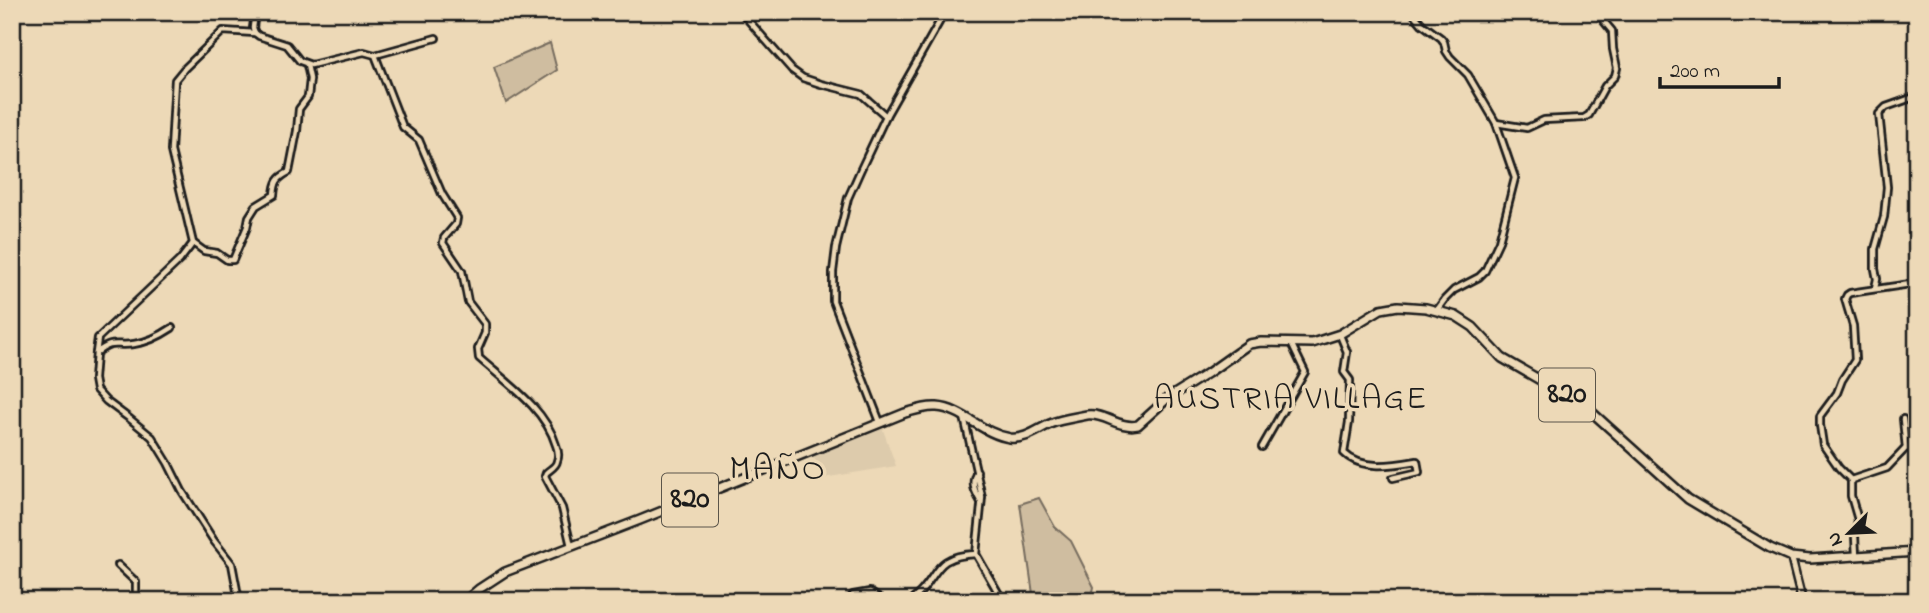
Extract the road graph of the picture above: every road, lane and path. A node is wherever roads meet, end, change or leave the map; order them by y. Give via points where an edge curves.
1 (255, 12) edge
2 (741, 12) edge
3 (945, 12) edge
4 (1412, 12) edge
5 (1600, 12) edge
6 (255, 33) junction
7 (436, 38) dead end
8 (375, 55) junction
9 (307, 65) junction
10 (1916, 96) edge
11 (886, 116) junction
12 (1496, 123) junction
13 (193, 243) junction
14 (1917, 283) edge
15 (1875, 288) junction
16 (1437, 311) junction
17 (172, 328) dead end
18 (1340, 334) junction
19 (1291, 343) junction
20 (96, 353) junction
21 (963, 416) junction
22 (1903, 419) dead end
23 (880, 423) junction
24 (1262, 447) dead end
25 (1906, 448) junction
26 (1917, 450) edge
27 (1393, 478) dead end
28 (1851, 480) junction
29 (572, 547) junction
30 (1917, 552) edge
31 (976, 554) junction
32 (1791, 557) junction
33 (1856, 557) junction
34 (118, 565) dead end
35 (239, 598) edge
36 (136, 601) edge
37 (225, 601) edge
38 (465, 601) edge
39 (848, 601) edge
40 (884, 601) edge
41 (911, 601) edge
42 (1003, 601) edge
43 (1802, 601) edge

1 - 6 street
2 - 11 street via 803,78 861,94
3 - 11 street
4 - 12 street via 1441,38
5 - 12 street via 1612,32 1617,68 1588,115 1544,120 1527,128
6 - 9 street via 287,45
6 - 13 street via 223,31 176,80 171,151
7 - 8 street
8 - 9 street via 364,52
8 - 29 street via 403,127 419,140 457,218 443,243 462,271 468,302 485,324 477,355 538,411 550,429 558,459 545,476 562,508
9 - 13 street via 307,97 299,108 289,172 278,178 274,195 256,206 233,260
10 - 15 street via 1879,114 1887,187 1875,249
11 - 23 street via 848,198 832,292
12 - 16 street via 1515,178 1499,241 1485,271 1454,290
13 - 20 street via 98,338
14 - 15 street
15 - 28 street via 1846,295 1855,360 1820,416 1823,445
16 - 18 highway, 820 via 1398,306 1381,309
16 - 32 highway, 820 via 1456,316 1502,358 1585,406 1688,499
17 - 20 street via 151,340 110,344
18 - 19 highway, 820 via 1312,343
18 - 27 street via 1350,380 1344,453 1364,465 1417,461 1419,472
19 - 21 highway, 820 via 1243,346 1168,398 1138,425 1123,426 1093,415 1055,422 1015,438 986,430
19 - 24 street via 1305,372
20 - 35 street via 96,390 152,437 232,564
21 - 23 highway, 820 via 937,407 920,408
21 - 31 street via 982,503
22 - 25 street
23 - 29 highway, 820
25 - 26 street
25 - 28 street via 1887,468
28 - 33 street via 1858,520
29 - 38 highway, 820 via 505,572
30 - 33 highway, 820
31 - 41 street via 957,555 943,562
31 - 42 street
32 - 33 highway, 820
32 - 43 main road
34 - 36 street via 136,582
35 - 37 street
39 - 40 street via 853,595 870,592

